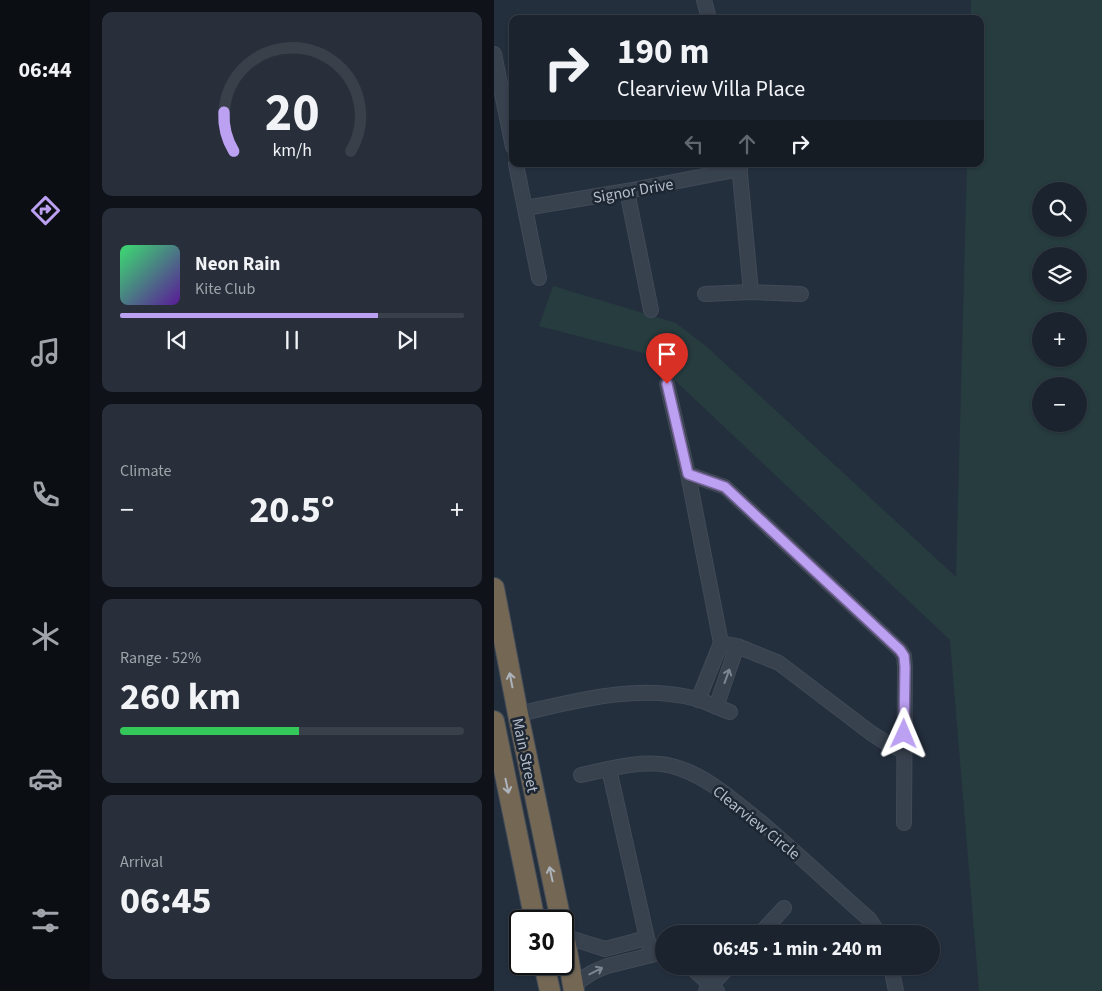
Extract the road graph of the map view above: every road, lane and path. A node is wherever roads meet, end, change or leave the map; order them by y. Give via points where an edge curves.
1 (704, 0) edge
2 (708, 15) edge
3 (494, 54) edge
4 (508, 102) edge
5 (517, 167) edge
6 (739, 167) edge
7 (627, 191) junction
8 (525, 208) junction
9 (539, 278) dead end
10 (750, 292) junction
11 (705, 294) dead end
12 (801, 294) dead end
13 (651, 310) dead end
14 (667, 384) dead end
15 (688, 474) junction
16 (494, 588) edge
17 (721, 643) junction
18 (737, 646) junction
19 (698, 700) junction
20 (716, 707) junction
21 (730, 712) dead end
22 (518, 714) junction
23 (494, 721) edge
24 (904, 751) junction
25 (609, 769) junction
26 (581, 775) dead end
27 (904, 823) dead end
28 (784, 908) dead end
29 (533, 910) edge
30 (559, 910) edge
31 (768, 925) edge
32 (873, 925) edge
33 (574, 935) edge
34 (647, 938) junction
35 (614, 946) junction
36 (655, 949) edge
37 (655, 954) edge
38 (620, 963) junction
39 (546, 975) edge
40 (572, 975) edge
41 (698, 975) edge
42 (722, 975) edge
43 (893, 975) edge
44 (574, 988) edge
45 (711, 989) edge
46 (550, 991) edge
47 (896, 991) edge

1 - 2 street
3 - 4 street
5 - 8 street
6 - 7 street, Signor Drive
6 - 10 street
7 - 8 street, Signor Drive
7 - 13 street
8 - 9 street
10 - 11 street
10 - 12 street
14 - 15 street
15 - 17 street
15 - 24 street via 725,487 900,650 905,667
22 -> 16 highway, Main Street
17 - 18 street
17 - 19 street
20 -> 18 street
18 - 24 street via 780,662 871,733
19 - 20 street
19 - 22 street via 642,692 580,700
20 - 21 street
30 -> 22 highway, Main Street
23 -> 29 highway, Main Street
24 - 27 street
25 - 26 street, Clearview Circle
25 - 32 street, Clearview Circle via 667,765 709,782 789,847
25 - 34 street
28 - 31 street
33 - 35 street via 605,949
34 - 35 street
34 - 36 street
35 - 38 street
37 - 38 street
44 -> 38 street via 593,972
39 - 46 highway
40 - 44 highway, Main Street
41 - 45 street
42 - 45 street
43 - 47 street

